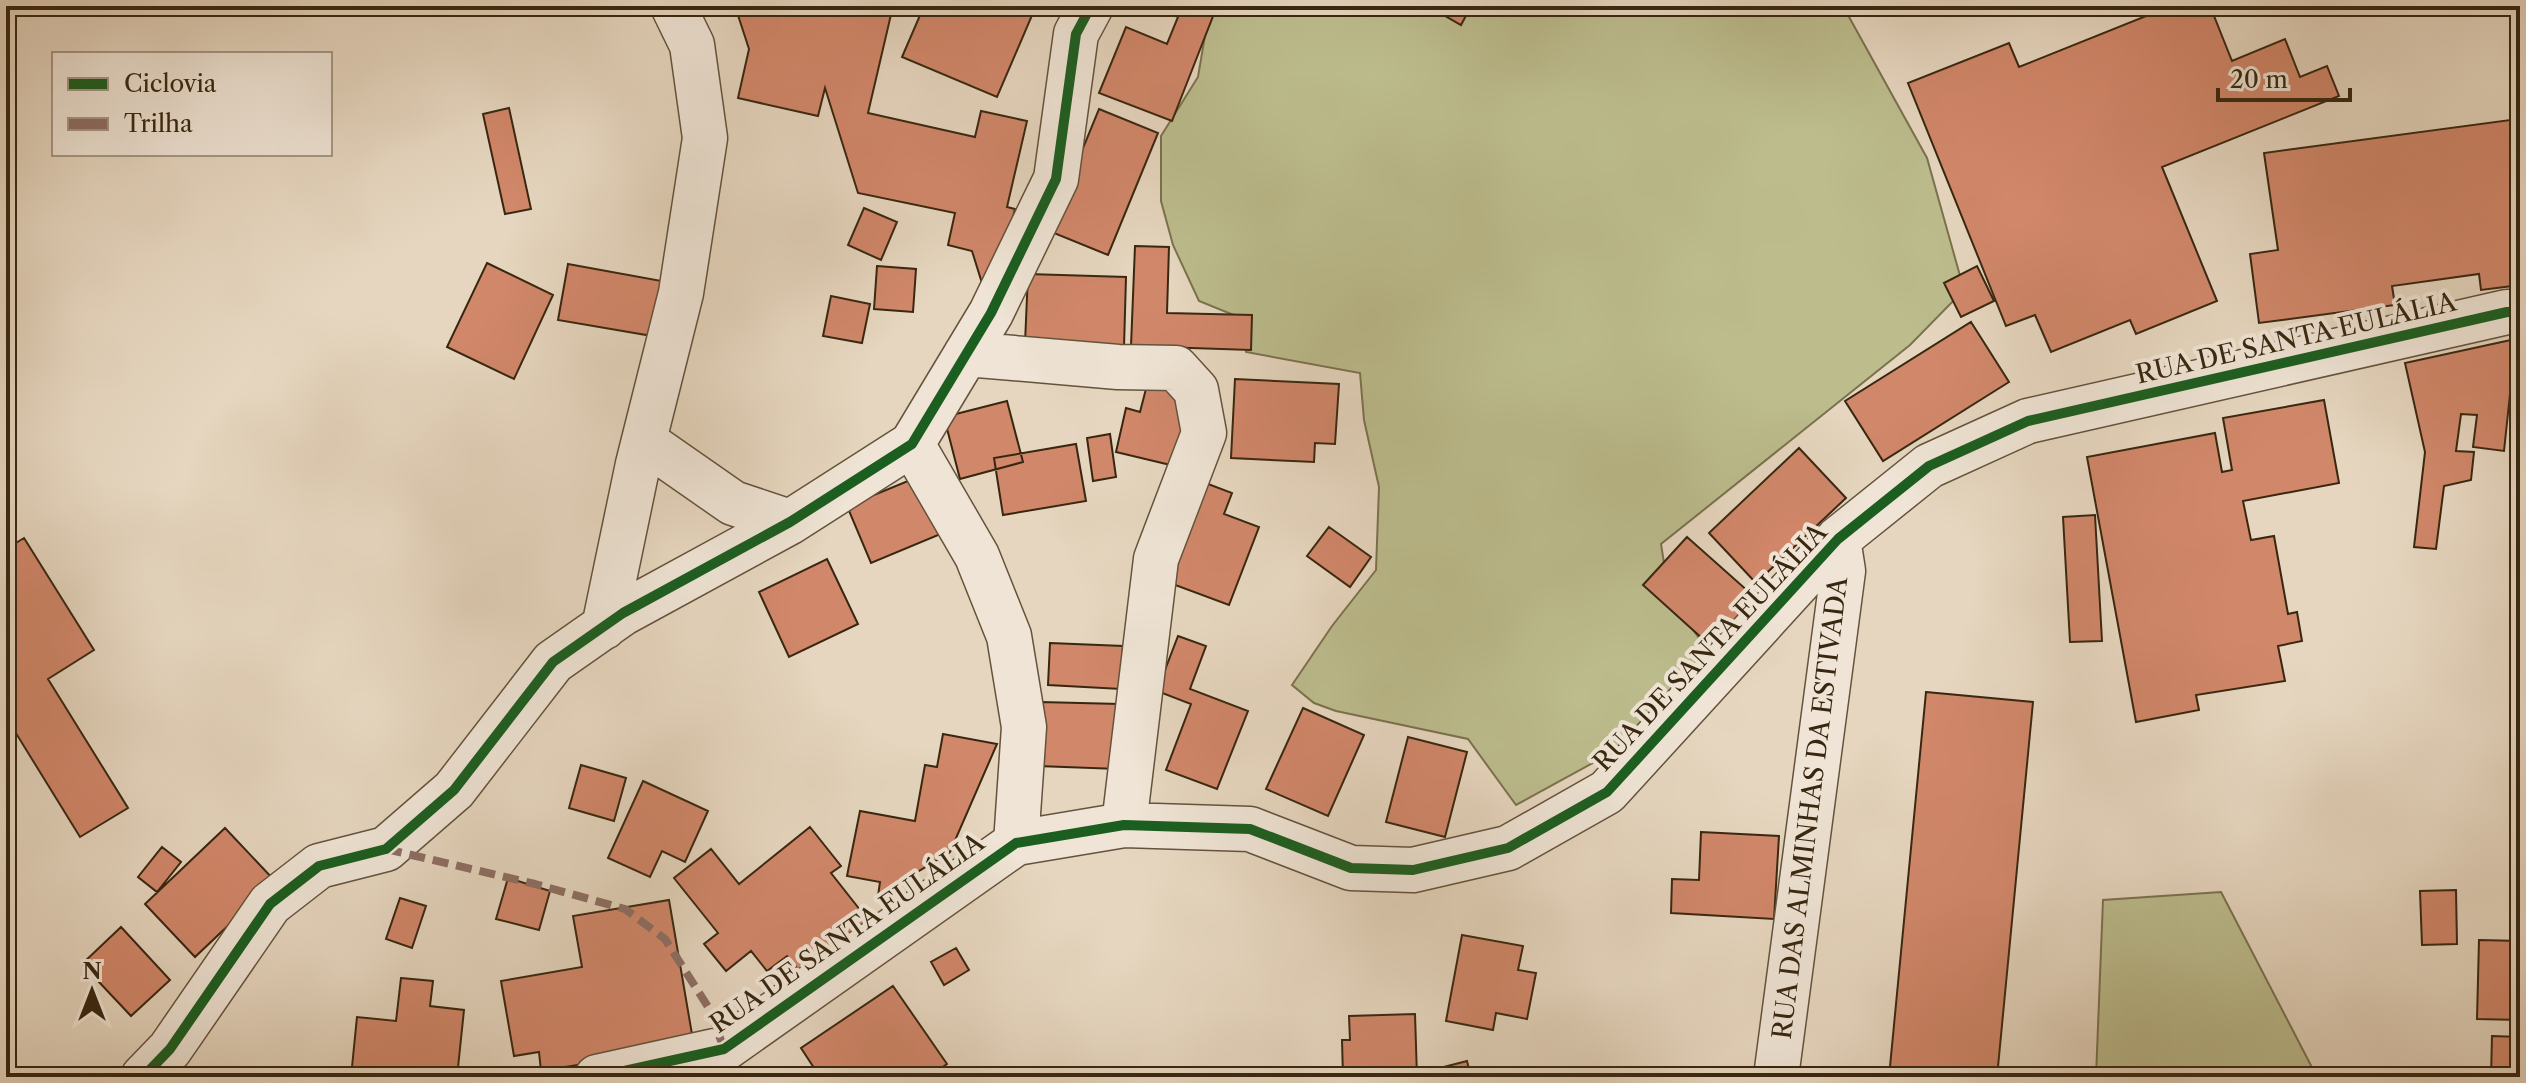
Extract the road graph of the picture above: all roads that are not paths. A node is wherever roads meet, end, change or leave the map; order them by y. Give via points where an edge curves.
1 (673, 6) edge
2 (1091, 6) edge
3 (2520, 312) edge
4 (966, 354) junction
5 (644, 441) junction
6 (912, 444) junction
7 (790, 522) junction
8 (1838, 539) junction
9 (604, 627) junction
10 (1124, 825) junction
11 (1016, 843) junction
12 (726, 1063) edge
13 (143, 1077) edge
14 (597, 1077) edge
15 (1776, 1077) edge

1 - 5 street via 692,45 705,138 681,293
2 - 4 street via 1076,34 1056,179
3 - 8 street, RUA DE SANTA EULÁLIA via 2028,421 1929,466
4 - 6 street
4 - 10 street via 1176,368 1196,390 1204,433 1156,559
5 - 7 street via 733,503
5 - 9 street
6 - 7 street
6 - 11 street via 977,556 1009,636 1024,727
7 - 9 street
8 - 10 street, RUA DE SANTA EULÁLIA via 1607,792 1508,848 1413,870 1351,868 1250,829
8 - 15 street, RUA DAS ALMINHAS DA ESTIVADA via 1843,571
9 - 13 street via 553,662 454,790 386,849 319,866 270,904 170,1049
10 - 11 street, RUA DE SANTA EULÁLIA
11 - 12 street, RUA DE SANTA EULÁLIA
12 - 14 street, RUA DE SANTA EULÁLIA

